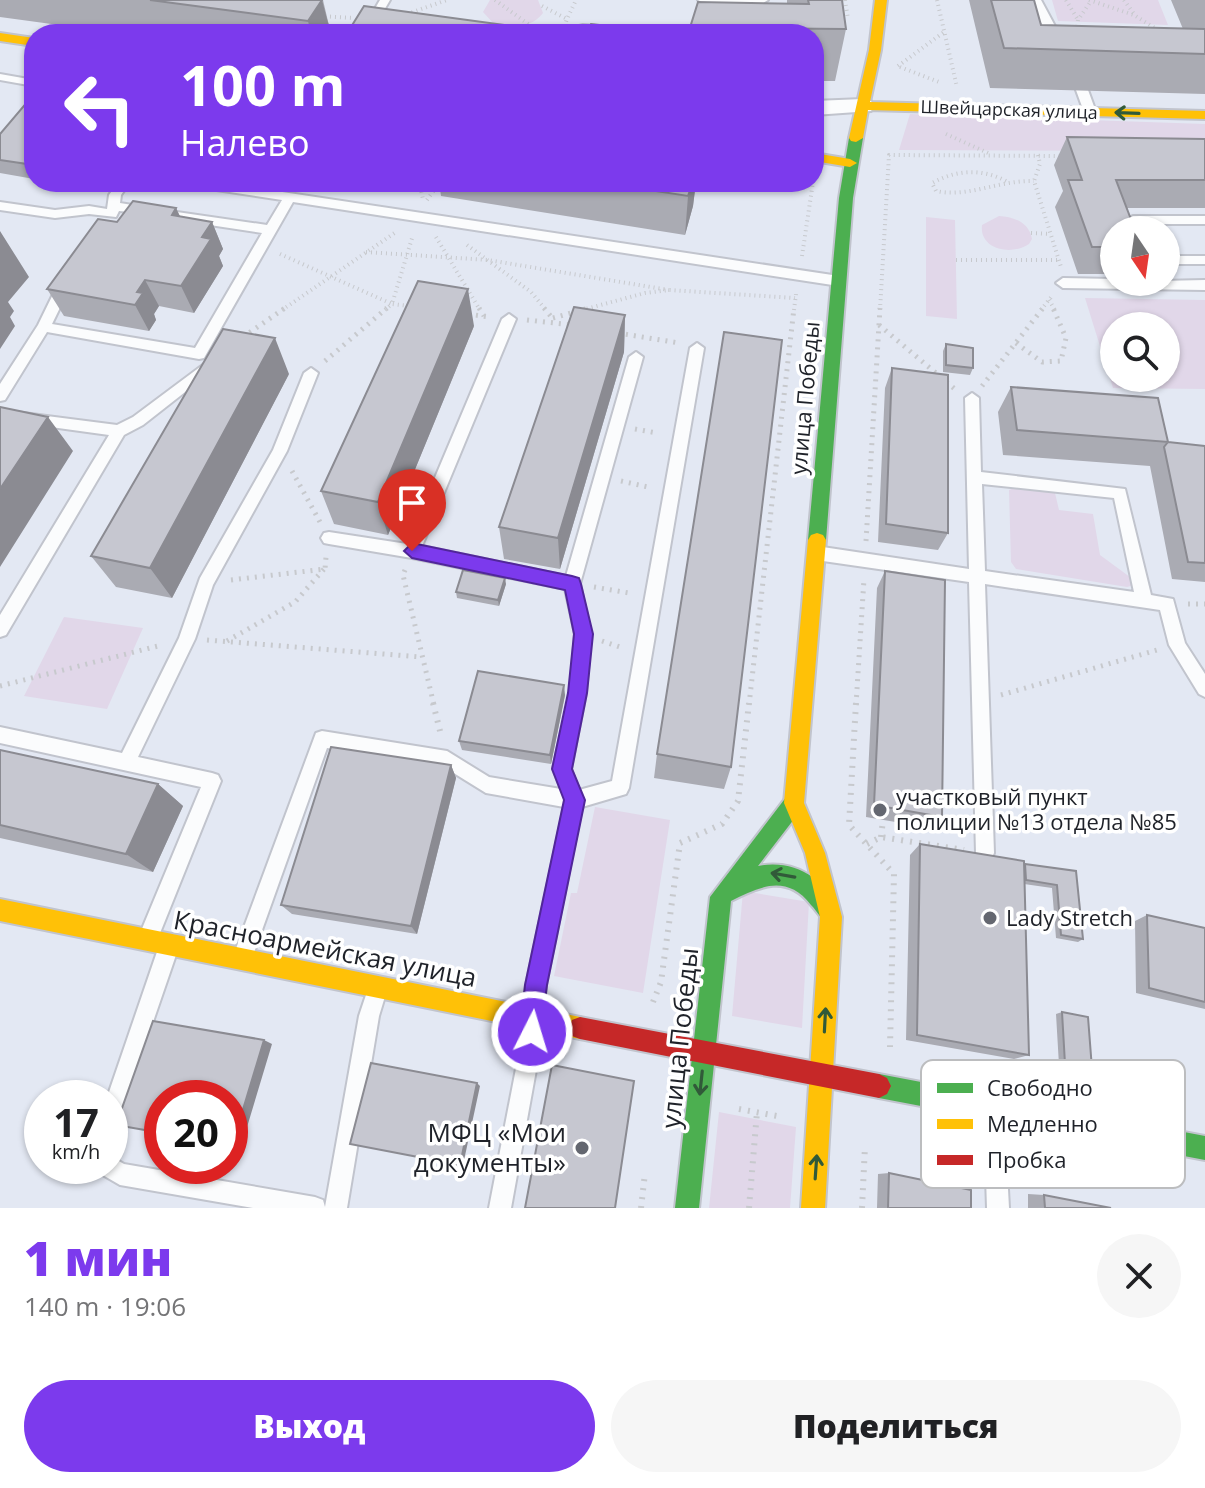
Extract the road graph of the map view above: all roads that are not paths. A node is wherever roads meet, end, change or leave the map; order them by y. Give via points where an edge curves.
1 (385, 0) edge
2 (703, 0) edge
3 (763, 0) edge
4 (881, 0) edge
5 (1036, 0) edge
6 (764, 14) edge
7 (370, 24) edge
8 (0, 37) edge
9 (24, 41) edge
10 (1069, 57) edge
11 (0, 77) edge
12 (24, 81) edge
13 (1082, 90) edge
14 (863, 106) junction
15 (824, 108) edge
16 (1090, 112) junction
17 (1205, 115) edge
18 (824, 159) edge
19 (850, 163) junction
20 (117, 192) edge
21 (252, 192) edge
22 (289, 198) junction
23 (0, 206) edge
24 (112, 210) junction
25 (1180, 220) edge
26 (1205, 220) edge
27 (103, 227) edge
28 (270, 230) junction
29 (1180, 260) edge
30 (1205, 260) edge
31 (69, 273) edge
32 (839, 281) junction
33 (1065, 283) road end
34 (1100, 283) edge
35 (1180, 284) edge
36 (1205, 285) edge
37 (509, 319) road end
38 (44, 327) junction
39 (697, 348) road end
40 (219, 357) edge
41 (636, 357) dead end
42 (311, 373) road end
43 (0, 396) edge
44 (972, 398) road end
45 (0, 415) edge
46 (119, 431) junction
47 (975, 477) junction
48 (329, 538) road end
49 (412, 551) junction
50 (816, 553) junction
51 (977, 576) junction
52 (572, 584) junction
53 (1144, 601) junction
54 (0, 630) edge
55 (1205, 689) edge
56 (0, 735) edge
57 (126, 763) junction
58 (574, 800) junction
59 (794, 803) junction
60 (985, 853) edge
61 (721, 897) junction
62 (0, 910) edge
63 (831, 917) junction
64 (147, 941) junction
65 (170, 944) junction
66 (242, 958) junction
67 (378, 985) junction
68 (534, 1016) junction
69 (704, 1053) junction
70 (822, 1076) junction
71 (123, 1080) edge
72 (921, 1095) edge
73 (1185, 1144) edge
74 (1205, 1148) edge
75 (128, 1175) edge
76 (997, 1188) edge
77 (315, 1208) edge
78 (336, 1208) edge
79 (500, 1208) edge
80 (687, 1208) edge
81 (813, 1208) edge
82 (998, 1208) edge

1 - 7 lane
2 - 3 lane
3 - 6 lane
4 - 14 main road, улица Победы via 878,42
5 - 10 lane
8 - 9 main road
11 - 12 lane
13 - 16 lane
14 - 15 street, Швейцарская улица
14 - 16 main road, Швейцарская улица
14 - 19 main road, улица Победы
17 -> 16 main road, Швейцарская улица
18 - 19 main road
19 - 32 main road, улица Победы
20 - 24 lane
21 - 22 lane
22 - 28 lane
22 - 32 lane
23 - 24 lane via 55,214
24 - 27 lane
24 - 28 lane
25 - 26 lane
28 - 38 lane via 199,354
29 - 30 lane
31 - 38 lane
32 - 50 main road, улица Победы
33 - 34 lane
35 - 36 lane
37 - 49 lane
38 - 43 lane
39 - 58 lane via 620,788
40 - 46 lane
41 - 52 lane
42 - 57 lane via 280,451 206,583 187,639
44 - 47 lane
45 - 46 lane
46 - 54 lane
47 - 51 lane
47 - 53 lane via 1120,493
48 - 49 lane
49 - 52 lane
50 - 51 lane
50 - 59 main road, улица Победы
51 - 53 lane
51 - 60 lane
52 - 58 lane via 583,634 578,693 562,769
53 - 55 lane via 1167,604 1177,645
56 - 57 lane
57 - 64 lane via 212,781
58 - 66 lane via 486,785 447,759 322,739
58 - 68 lane
59 - 61 main road
59 - 63 main road, улица Победы via 815,853
63 -> 61 main road via 819,892 787,873 744,879
61 - 69 main road, улица Победы
62 - 64 main road, Красноармейская улица
70 -> 63 main road, улица Победы
64 - 65 main road, Красноармейская улица
65 - 66 main road, Красноармейская улица
65 - 71 lane
66 - 67 main road, Красноармейская улица
67 - 68 main road, Красноармейская улица
67 - 78 lane
68 - 69 main road, Красноармейская улица
68 - 79 lane
69 - 70 main road, Красноармейская улица
69 -> 80 main road, улица Победы
70 - 72 main road, Красноармейская улица
81 -> 70 main road, улица Победы
73 - 74 main road, Красноармейская улица
75 - 77 lane
76 - 82 lane

